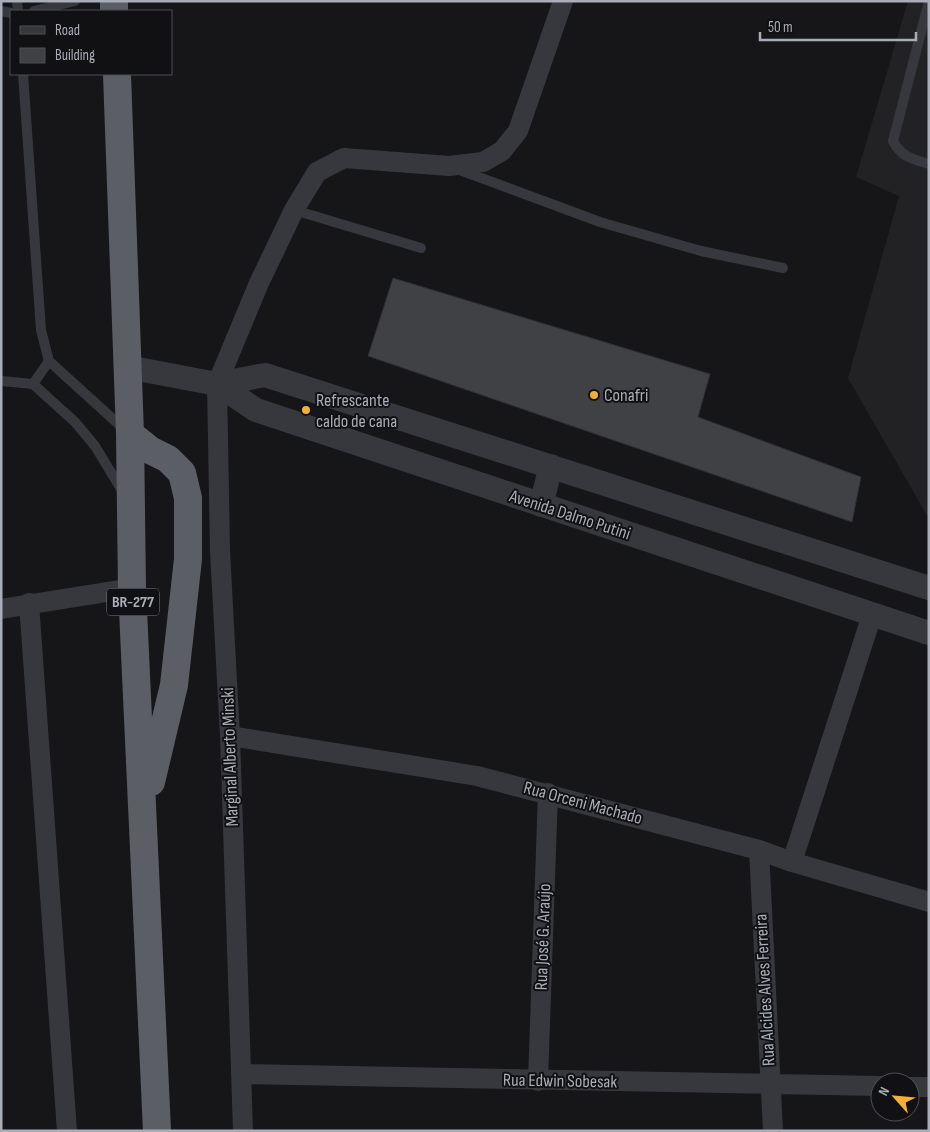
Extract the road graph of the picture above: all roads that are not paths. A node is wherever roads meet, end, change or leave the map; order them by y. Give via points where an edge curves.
1 (75, 1) edge
2 (563, 1) edge
3 (929, 1) edge
4 (38, 10) edge
5 (23, 75) edge
6 (117, 75) edge
7 (929, 164) edge
8 (449, 166) junction
9 (294, 210) junction
10 (421, 248) dead end
11 (783, 268) dead end
12 (49, 361) junction
13 (127, 367) junction
14 (1, 381) edge
15 (33, 384) junction
16 (217, 384) junction
17 (130, 434) junction
18 (551, 466) junction
19 (130, 505) junction
20 (541, 505) junction
21 (220, 551) junction
22 (188, 559) junction
23 (132, 588) junction
24 (929, 588) edge
25 (30, 603) junction
26 (1, 609) edge
27 (872, 615) junction
28 (928, 629) edge
29 (230, 736) junction
30 (548, 793) junction
31 (144, 810) junction
32 (759, 850) junction
33 (792, 862) junction
34 (929, 902) edge
35 (241, 1074) junction
36 (538, 1081) junction
37 (770, 1084) junction
38 (870, 1086) edge
39 (67, 1131) edge
40 (157, 1131) edge
41 (243, 1131) edge
42 (773, 1131) edge

1 - 4 lane
2 - 8 street via 518,131 502,151 483,162
3 - 7 lane via 893,141 898,151 908,158
5 - 12 lane via 42,330
6 - 13 highway, BR-277
8 - 9 street via 344,158 317,172
8 - 11 lane via 600,222 701,251
9 - 10 lane
9 - 16 street
12 - 15 lane
12 - 17 lane
13 - 16 street, Avenida Dalmo Putini
13 - 17 highway, BR-277
14 - 15 lane
15 - 19 lane via 75,422 95,446
16 - 18 street, Avenida Dalmo Putini via 265,375
16 - 20 street, Avenida Dalmo Putini via 256,410
16 - 21 street, Marginal Alberto Minski
17 - 19 highway, BR-277
17 - 22 highway via 168,459 182,473 188,498
18 - 20 street
18 - 24 street, Avenida Dalmo Putini
19 - 23 highway, BR-277
20 - 27 street, Avenida Dalmo Putini
21 - 22 street
21 - 29 street, Marginal Alberto Minski
22 - 31 highway via 174,686
23 - 25 street
23 - 31 highway, BR-277
25 - 26 street
25 - 39 street
27 - 28 street, Avenida Dalmo Putini
27 - 33 street
29 - 30 street, Rua Orceni Machado via 477,776
29 - 35 street, Marginal Alberto Minski
30 - 32 street, Rua Orceni Machado
30 - 36 street, Rua José G. Araújo
31 - 40 highway, BR-277
32 - 33 street, Rua Orceni Machado
32 - 37 street, Rua Alcides Alves Ferreira
33 - 34 street, Rua Orceni Machado
35 - 36 street, Rua Edwin Sobesak
35 - 41 street, Marginal Alberto Minski
36 - 37 street, Rua Edwin Sobesak
37 - 38 street, Rua Edwin Sobesak
37 - 42 street, Rua Alcides Alves Ferreira

